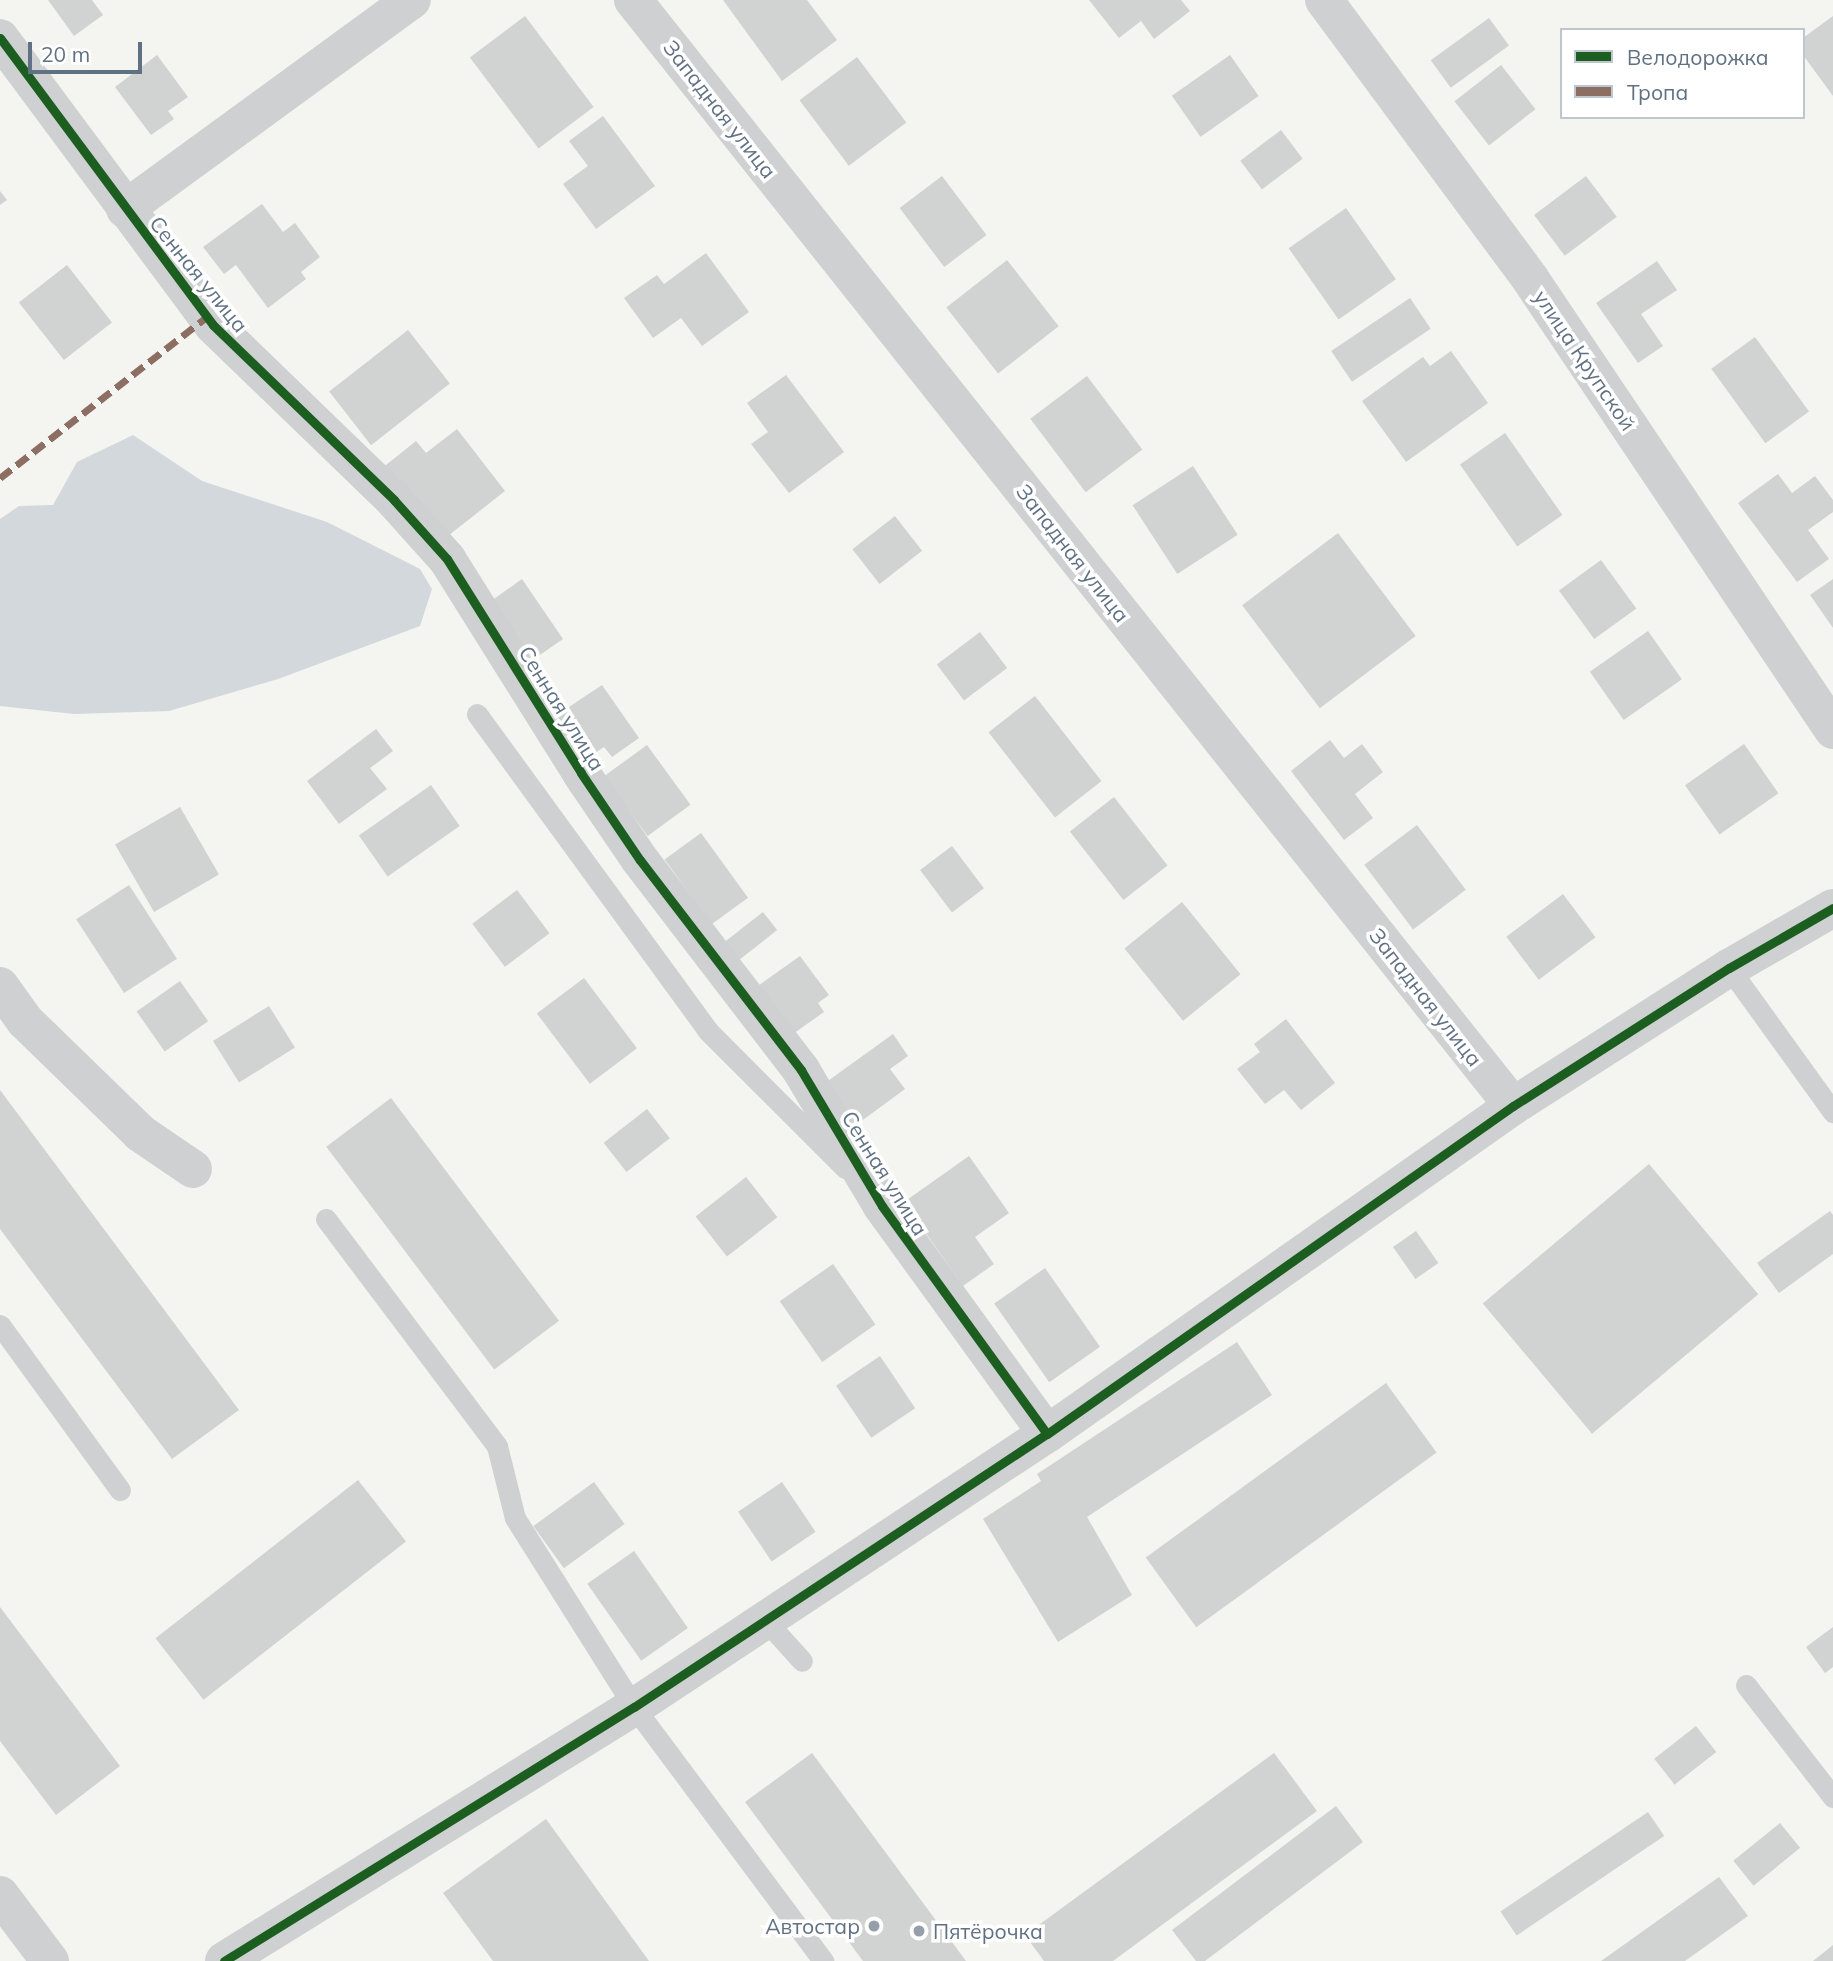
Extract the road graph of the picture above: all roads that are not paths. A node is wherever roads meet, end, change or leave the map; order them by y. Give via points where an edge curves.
1 (412, 0) edge
2 (634, 0) edge
3 (1324, 0) edge
4 (0, 38) edge
5 (125, 209) junction
6 (477, 714) dead end
7 (1833, 730) edge
8 (1833, 908) edge
9 (1729, 968) junction
10 (0, 986) edge
11 (1513, 1106) junction
12 (1833, 1112) edge
13 (193, 1169) dead end
14 (881, 1206) junction
15 (326, 1219) dead end
16 (0, 1325) edge
17 (1047, 1434) junction
18 (120, 1490) dead end
19 (765, 1620) junction
20 (802, 1661) dead end
21 (1746, 1685) dead end
22 (634, 1707) junction
23 (1833, 1797) edge
24 (0, 1895) edge
25 (50, 1961) edge
26 (224, 1961) edge
27 (823, 1961) edge

1 - 5 street
2 - 11 street, Западная улица
3 - 7 street, улица Крупской via 1531,280
4 - 5 street, Сенная улица
5 - 14 street, Сенная улица via 213,325 394,500 447,559 640,860 801,1070
6 - 14 lane via 708,1031
8 - 9 street
9 - 11 street
9 - 12 lane
10 - 13 street via 25,1021 140,1133
11 - 17 street
14 - 17 street, Сенная улица
15 - 22 lane via 496,1446 515,1518
16 - 18 lane
17 - 19 street
19 - 20 lane
19 - 22 street
21 - 23 lane
22 - 26 street
22 - 27 lane
24 - 25 street

